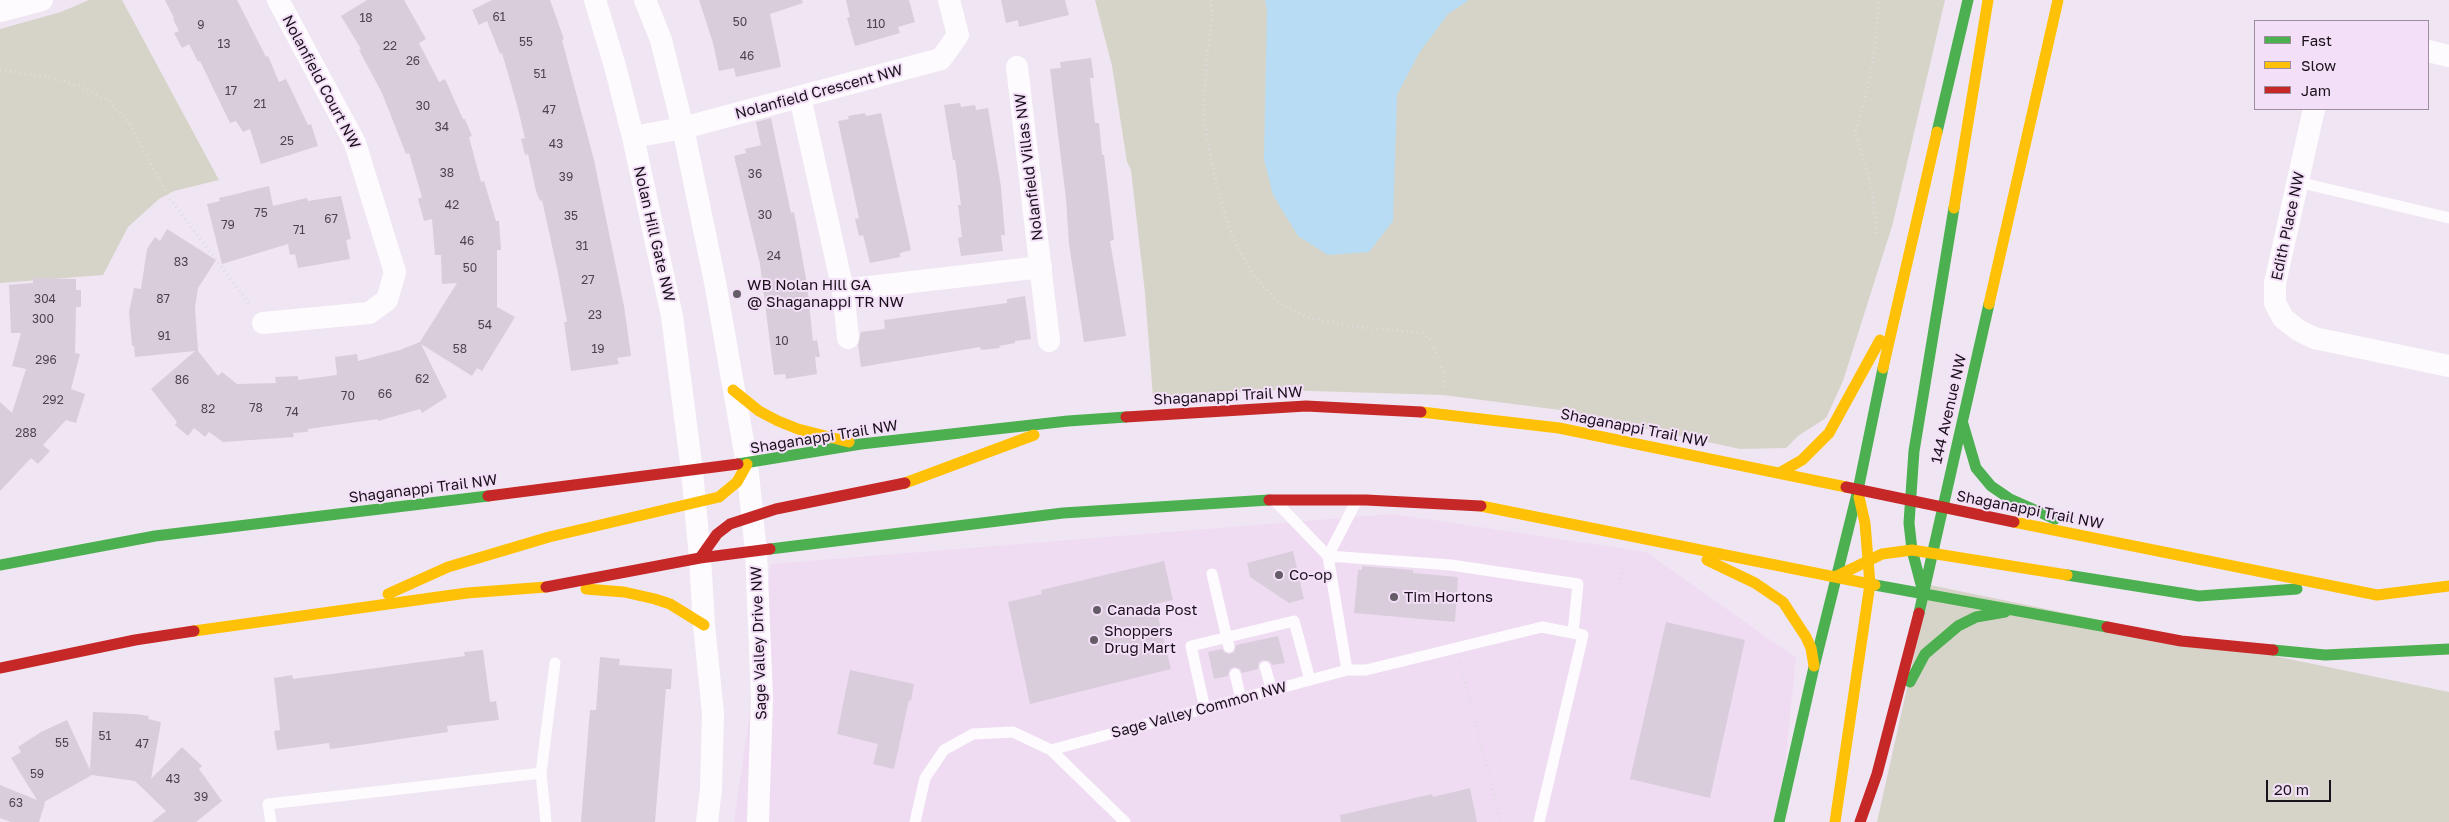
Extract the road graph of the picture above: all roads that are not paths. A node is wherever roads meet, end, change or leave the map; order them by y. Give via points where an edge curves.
1 (42, 0) edge
2 (278, 0) edge
3 (595, 0) edge
4 (646, 0) edge
5 (949, 0) edge
6 (1968, 0) edge
7 (1988, 0) edge
8 (2058, 0) edge
9 (0, 11) edge
10 (2429, 51) edge
11 (2449, 56) edge
12 (1017, 67) dead end
13 (800, 97) junction
14 (2314, 110) edge
15 (683, 128) junction
16 (633, 137) junction
17 (2298, 182) junction
18 (2449, 218) edge
19 (1040, 267) junction
20 (843, 290) junction
21 (1896, 312) junction
22 (263, 323) road end
23 (848, 338) dead end
24 (1049, 341) dead end
25 (2449, 366) edge
26 (733, 390) junction
27 (1068, 421) junction
28 (1962, 421) junction
29 (860, 444) junction
30 (747, 464) junction
31 (692, 471) junction
32 (1781, 472) junction
33 (1858, 490) junction
34 (1274, 500) junction
35 (1357, 500) junction
36 (1910, 501) junction
37 (696, 504) junction
38 (1942, 508) junction
39 (753, 516) junction
40 (1647, 537) junction
41 (2100, 539) junction
42 (1912, 550) junction
43 (756, 552) junction
44 (1932, 552) junction
45 (1328, 556) junction
46 (700, 558) junction
47 (1869, 559) junction
48 (0, 565) edge
49 (1212, 574) dead end
50 (1836, 577) junction
51 (1870, 584) junction
52 (554, 586) junction
53 (2449, 586) edge
54 (2328, 587) junction
55 (1923, 592) junction
56 (364, 605) junction
57 (2013, 610) junction
58 (704, 625) junction
59 (1572, 633) junction
60 (1228, 642) junction
61 (2449, 649) edge
62 (555, 663) dead end
63 (1265, 667) dead end
64 (1814, 667) junction
65 (0, 668) edge
66 (1347, 670) junction
67 (1235, 674) dead end
68 (1310, 680) junction
69 (1272, 691) junction
70 (1241, 699) junction
71 (1205, 709) junction
72 (1893, 717) junction
73 (1051, 750) junction
74 (541, 773) junction
75 (271, 822) edge
76 (546, 822) edge
77 (707, 822) edge
78 (758, 822) edge
79 (915, 822) edge
80 (1125, 822) edge
81 (1539, 822) edge
82 (1779, 822) edge
83 (1835, 822) edge
84 (1860, 822) edge

1 - 9 street
2 - 22 street, Nolanfield Court NW via 355,142 394,272 387,300 369,313
3 - 16 street, Nolan Hill Gate NW
4 - 15 street via 661,40
5 - 13 street, Nolanfield Crescent NW via 958,35 941,60
6 - 21 main road
7 - 36 main road via 1914,451
8 - 28 main road, 144 Avenue NW
10 - 11 street
12 - 19 street, Nolanfield Villas NW
13 - 15 street, Nolanfield Crescent NW
13 - 20 street
14 - 17 street, Edith Place NW
15 - 16 street, Nolanfield Crescent NW
15 - 26 street
16 - 31 street, Nolan Hill Gate NW via 672,316
17 - 18 lane
17 - 25 street, Edith Place NW via 2275,283 2275,303 2284,318 2314,338
19 - 20 street
19 - 24 street, Nolanfield Villas NW
20 - 23 street
21 - 32 main road via 1829,433 1802,460
21 - 33 main road
26 - 29 main road via 759,411 778,421
26 - 30 street
27 - 29 main road, Shaganappi Trail NW
27 - 32 main road, Shaganappi Trail NW via 1306,406 1405,410 1559,428
27 - 39 main road via 909,482
28 - 38 main road, 144 Avenue NW
28 - 41 main road via 1976,468 1991,486 2010,499
29 - 30 main road, Shaganappi Trail NW
30 - 31 main road, Shaganappi Trail NW
30 - 37 main road via 736,482 719,497
30 - 39 street, Sage Valley Drive NW
31 - 37 street
31 - 48 main road, Shaganappi Trail NW via 155,536
32 - 33 main road, Shaganappi Trail NW
33 - 36 main road, Shaganappi Trail NW
33 - 47 main road
33 - 50 main road
34 - 35 main road
34 - 43 main road via 1063,513
34 - 45 lane
35 - 40 main road via 1490,506
35 - 45 lane
36 - 38 main road, Shaganappi Trail NW
36 - 42 main road
37 - 46 street
37 - 56 main road via 549,537 448,567
38 - 41 main road, Shaganappi Trail NW
38 - 44 main road, 144 Avenue NW
39 - 43 street, Sage Valley Drive NW
39 - 46 main road via 730,524 717,534
40 - 50 main road
40 - 64 main road via 1705,559 1772,593 1783,602 1806,637
41 - 54 main road, Shaganappi Trail NW
42 - 44 main road
42 - 47 main road
42 - 55 main road
43 - 46 main road
43 - 78 street, Sage Valley Drive NW via 762,698
44 - 54 main road via 2199,596
44 - 55 main road, 144 Avenue NW
45 - 59 lane via 1451,565 1578,584
45 - 66 lane
46 - 52 main road
46 - 58 street
47 - 50 main road
47 - 51 main road
49 - 60 lane
50 - 51 main road
50 - 64 main road
51 - 55 main road
51 - 83 main road
52 - 56 main road
52 - 58 main road via 624,592 655,599 670,604
53 - 54 main road, Shaganappi Trail NW via 2377,595
55 - 57 main road
55 - 72 main road, 144 Avenue NW
56 - 65 main road via 134,640
57 - 61 main road via 2181,641 2325,655
57 - 72 main road via 1976,617 1938,641 1925,654
58 - 77 street via 713,713
59 - 66 lane, Sage Valley Common NW via 1542,627 1366,670
59 - 81 lane via 1583,635
60 - 68 lane via 1294,621
60 - 71 lane via 1191,646
62 - 74 lane
63 - 69 lane
64 - 82 main road
66 - 68 lane, Sage Valley Common NW
67 - 70 lane
68 - 69 lane, Sage Valley Common NW
69 - 70 lane, Sage Valley Common NW
70 - 71 lane, Sage Valley Common NW
71 - 73 lane, Sage Valley Common NW
72 - 84 main road, 144 Avenue NW
73 - 79 lane via 1013,732 974,734 944,750 925,778
73 - 80 lane
74 - 75 lane via 268,804
74 - 76 lane

